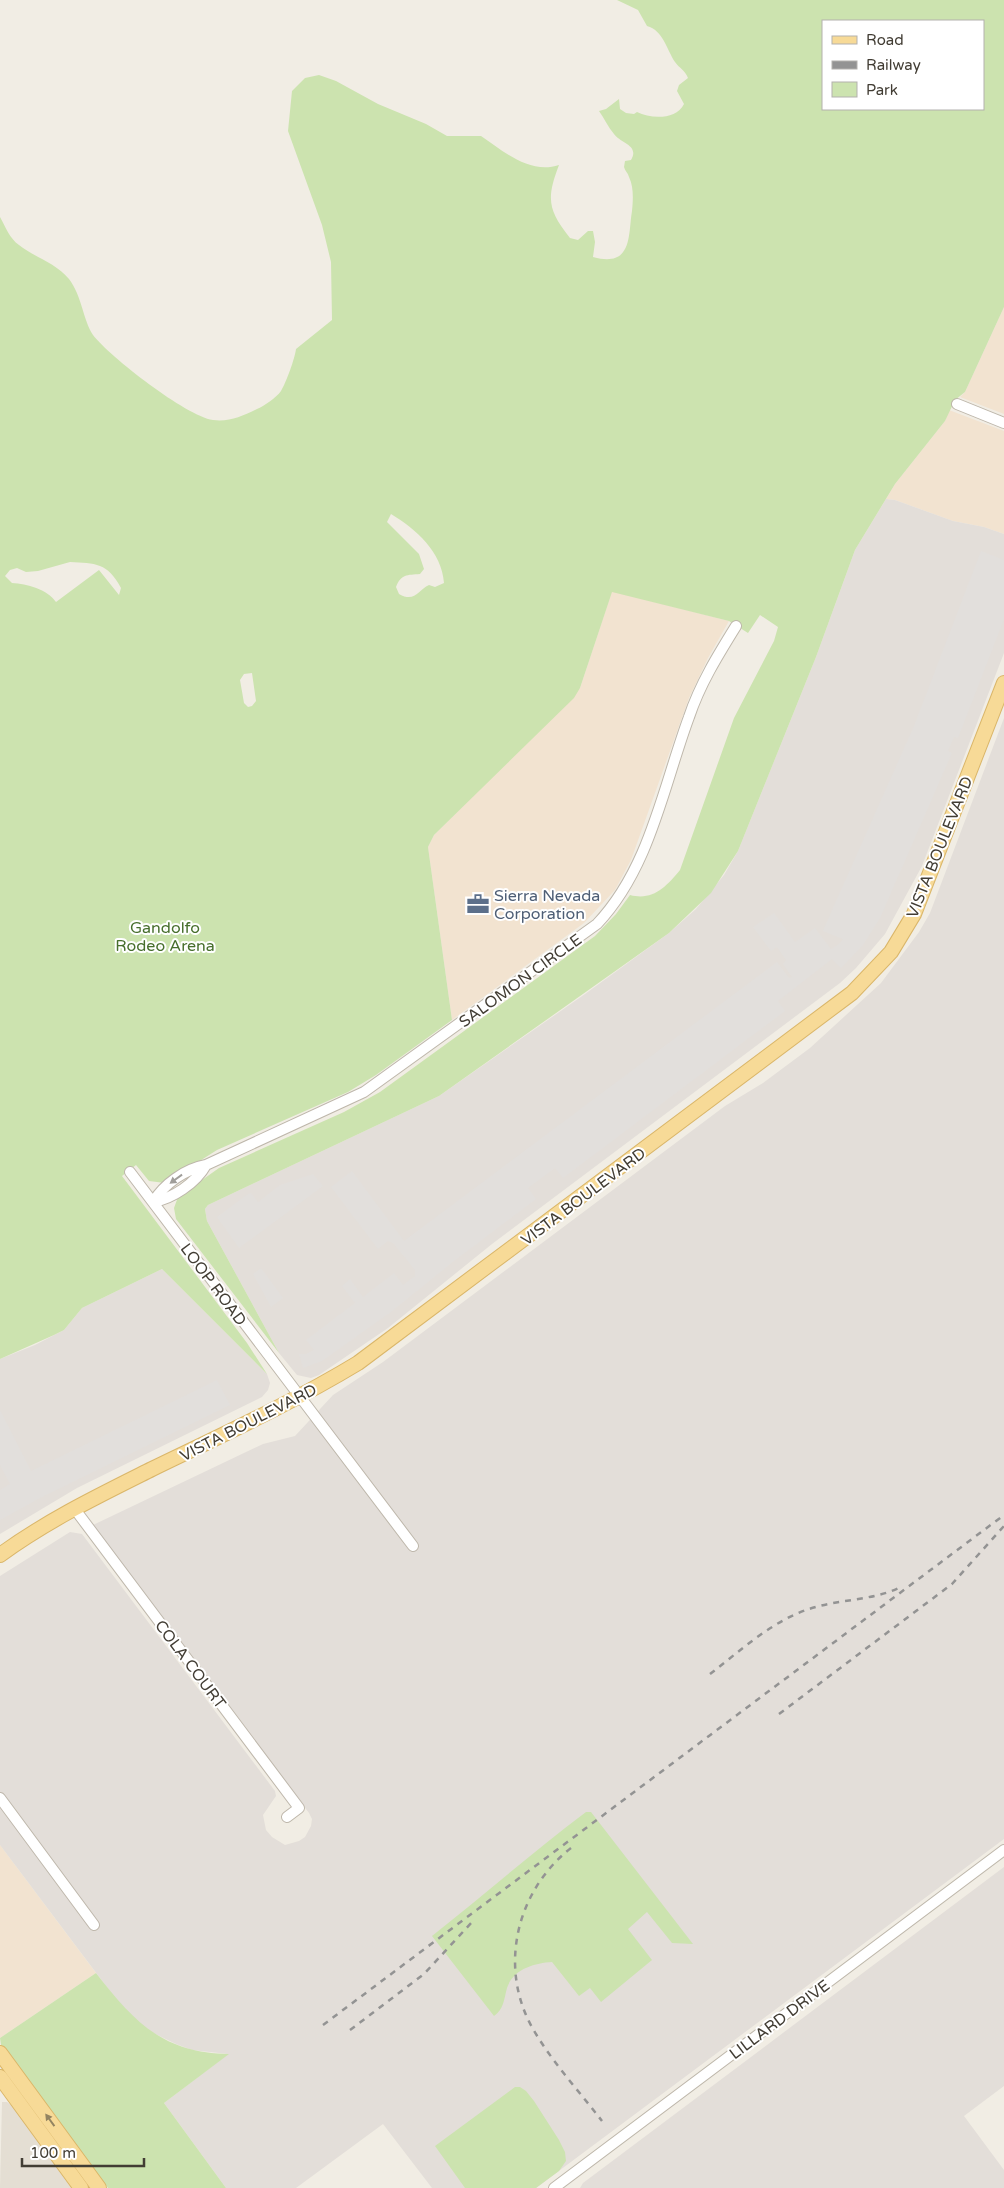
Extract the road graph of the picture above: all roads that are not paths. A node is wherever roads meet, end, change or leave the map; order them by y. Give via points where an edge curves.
1 (957, 404) dead end
2 (1004, 423) edge
3 (736, 626) dead end
4 (1004, 683) edge
5 (130, 1172) dead end
6 (153, 1202) junction
7 (298, 1397) junction
8 (74, 1508) junction
9 (412, 1546) dead end
10 (0, 1555) edge
11 (0, 1798) edge
12 (288, 1818) dead end
13 (1004, 1850) edge
14 (94, 1925) dead end
15 (0, 2053) edge
16 (14, 2072) junction
17 (1, 2080) edge
18 (556, 2187) edge
19 (81, 2188) edge
20 (99, 2188) edge

1 - 2 street
3 - 6 street, SALOMON CIRCLE via 696,699 636,868 618,900 597,924 364,1092 206,1165 188,1170 164,1188
4 - 7 main road, VISTA BOULEVARD via 920,901 891,952 862,984 808,1028 388,1342
5 - 6 street, LOOP ROAD
6 - 7 street, LOOP ROAD
7 - 8 main road, VISTA BOULEVARD
7 - 9 street, LOOP ROAD
8 - 10 main road, VISTA BOULEVARD
8 - 12 street, COLA COURT via 300,1808
11 - 14 street
13 - 18 street, LILLARD DRIVE
15 - 16 main road
16 - 17 street
20 -> 16 main road
17 - 19 main road

